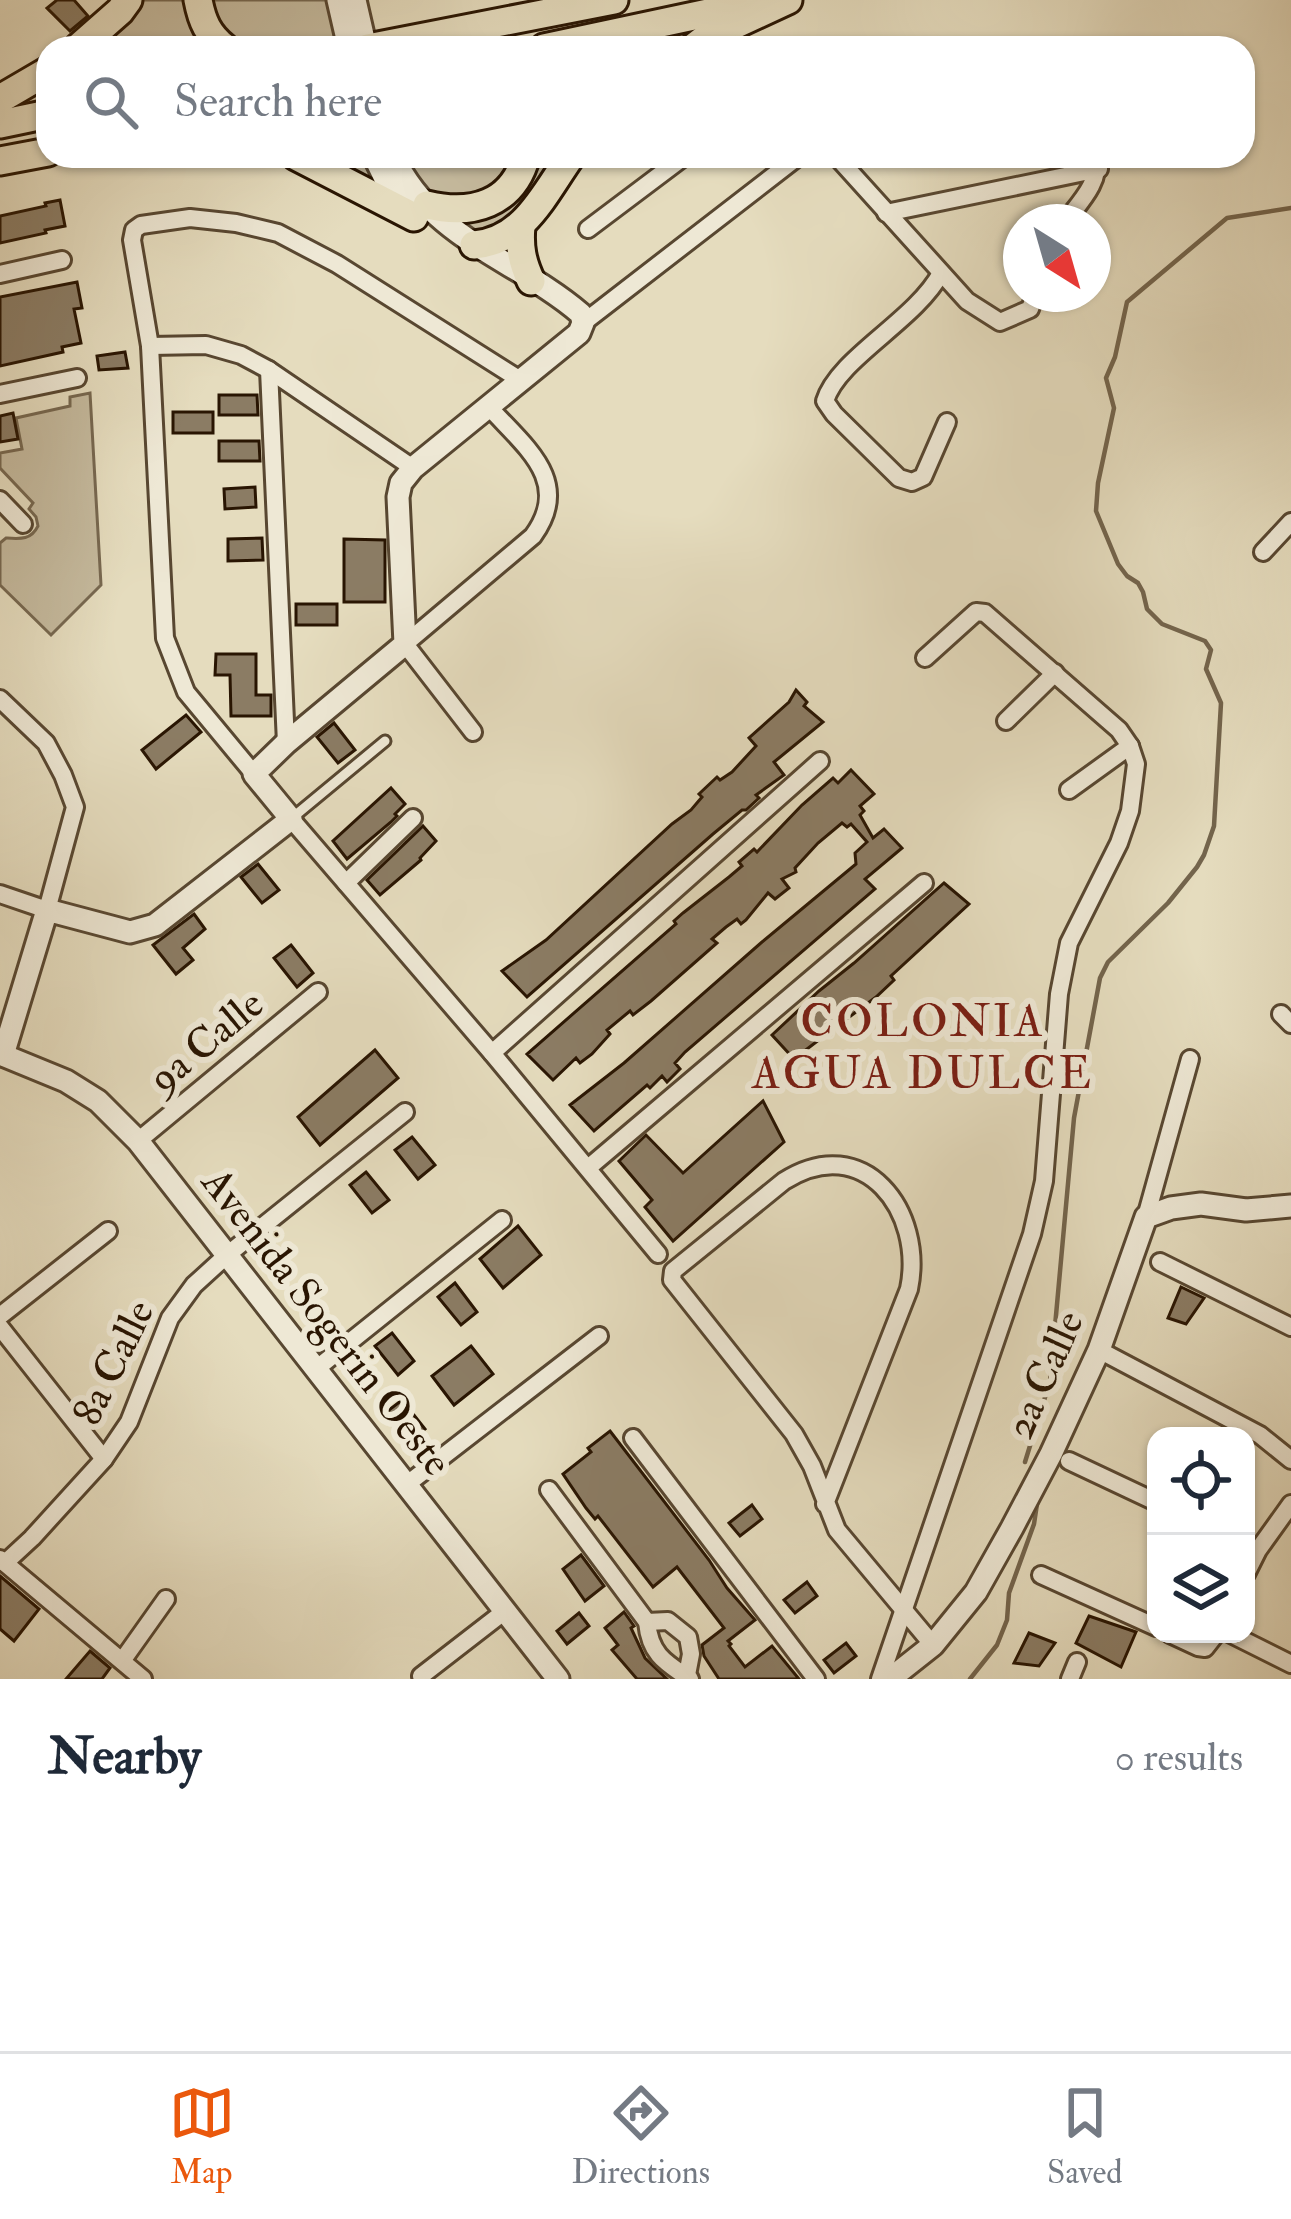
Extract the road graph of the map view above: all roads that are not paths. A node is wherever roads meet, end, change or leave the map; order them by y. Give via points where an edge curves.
1 (128, 0) edge
2 (198, 0) edge
3 (614, 0) edge
4 (769, 0) edge
5 (788, 0) edge
6 (348, 5) edge
7 (91, 36) edge
8 (211, 36) edge
9 (349, 36) edge
10 (362, 36) edge
11 (429, 36) edge
12 (600, 36) edge
13 (710, 36) edge
14 (36, 78) edge
15 (0, 99) edge
16 (36, 116) edge
17 (0, 124) edge
18 (36, 154) edge
19 (0, 161) edge
20 (323, 168) edge
21 (380, 168) edge
22 (398, 168) edge
23 (522, 168) edge
24 (562, 168) edge
25 (669, 168) edge
26 (783, 168) edge
27 (847, 168) edge
28 (1072, 168) edge
29 (1096, 168) edge
30 (1079, 204) edge
31 (421, 211) junction
32 (886, 213) junction
33 (521, 226) junction
34 (588, 229) dead end
35 (474, 244) junction
36 (62, 260) dead end
37 (941, 273) junction
38 (0, 274) edge
39 (530, 281) junction
40 (1021, 312) edge
41 (583, 323) junction
42 (150, 346) junction
43 (269, 370) junction
44 (77, 378) dead end
45 (521, 381) junction
46 (0, 394) edge
47 (489, 406) junction
48 (947, 422) dead end
49 (413, 468) junction
50 (0, 500) edge
51 (1291, 522) edge
52 (23, 524) dead end
53 (1264, 552) dead end
54 (405, 644) junction
55 (925, 658) dead end
56 (1054, 673) junction
57 (0, 699) edge
58 (1006, 721) dead end
59 (473, 732) dead end
60 (385, 741) dead end
61 (286, 742) junction
62 (1130, 746) junction
63 (820, 761) dead end
64 (254, 774) junction
65 (1069, 790) dead end
66 (413, 818) dead end
67 (291, 819) junction
68 (346, 883) junction
69 (924, 883) dead end
70 (0, 894) edge
71 (47, 910) junction
72 (318, 992) dead end
73 (492, 1053) junction
74 (1, 1059) edge
75 (1190, 1059) dead end
76 (405, 1112) dead end
77 (138, 1142) junction
78 (588, 1168) junction
79 (1291, 1206) edge
80 (1146, 1217) junction
81 (502, 1220) dead end
82 (108, 1231) dead end
83 (658, 1254) dead end
84 (227, 1255) junction
85 (1160, 1262) dead end
86 (0, 1316) edge
87 (0, 1327) edge
88 (1291, 1328) edge
89 (599, 1336) dead end
90 (1100, 1350) junction
91 (316, 1370) junction
92 (633, 1438) dead end
93 (104, 1459) junction
94 (1291, 1460) edge
95 (1069, 1462) dead end
96 (406, 1485) junction
97 (549, 1490) dead end
98 (1147, 1498) edge
99 (825, 1504) junction
100 (1291, 1504) edge
101 (1255, 1544) edge
102 (2, 1561) edge
103 (1041, 1575) dead end
104 (166, 1599) dead end
105 (902, 1610) junction
106 (505, 1611) junction
107 (647, 1622) junction
108 (1147, 1623) edge
109 (1249, 1643) edge
110 (933, 1645) junction
111 (122, 1661) junction
112 (1291, 1664) edge
113 (422, 1676) edge
114 (689, 1677) edge
115 (143, 1679) edge
116 (558, 1679) edge
117 (816, 1679) edge
118 (880, 1679) edge
119 (890, 1679) edge

1 - 7 highway
2 - 8 highway
3 - 11 highway
4 - 12 highway
5 - 13 highway
6 - 9 street
6 - 10 street
14 - 15 highway
16 - 17 highway
18 - 19 highway
20 - 31 highway
21 - 31 street via 390,189
22 - 31 street
23 - 31 highway via 517,182 475,208
24 - 33 highway
25 - 34 street
26 - 41 street
27 - 32 street
28 - 32 street
29 - 30 street
31 - 35 street
32 - 37 street
33 - 35 highway via 491,244
33 - 39 highway
35 - 39 street
36 - 38 street
37 - 40 street via 1000,322
37 - 48 street via 825,400 899,478 912,482 923,477
39 - 41 street via 573,307
41 - 45 street
42 - 43 street via 206,344
42 - 45 street via 134,230 190,218 278,232
42 - 64 street via 165,638 186,692
43 - 49 street
43 - 61 street
44 - 46 street
45 - 47 street
47 - 49 street
47 - 54 street via 544,469 546,519
49 - 54 street via 398,497
50 - 52 street
51 - 53 street
54 - 59 street
54 - 61 street
55 - 56 street via 976,612 985,613
56 - 58 street
56 - 62 street
57 - 71 street via 46,743 75,807
60 - 67 lane
61 - 64 street
62 - 65 street
62 - 105 street via 1130,811 1062,977 1033,1234
63 - 73 street
64 - 67 street
66 - 68 street
67 - 68 street
67 - 71 street via 155,925 130,932
68 - 73 street
69 - 78 street
70 - 71 street
71 - 74 street
72 - 77 street, 9a Calle
73 - 78 street
74 - 77 street, Avenida Sogerin Oeste via 66,1081
75 - 80 street, 2a Calle
76 - 84 street, 8a Calle
77 - 84 street, Avenida Sogerin Oeste
78 - 83 street
79 - 80 street via 1202,1204
80 - 90 street, 2a Calle
81 - 91 street
82 - 86 street
84 - 91 street, Avenida Sogerin Oeste
84 - 93 street, 8a Calle via 170,1318 129,1422
85 - 88 street
87 - 93 street
89 - 96 street
90 - 94 street via 1260,1435
90 - 110 street, 2a Calle via 976,1592
91 - 96 street, Avenida Sogerin Oeste
92 - 117 street
93 - 102 street, 8a Calle
95 - 98 street
96 - 106 street, Avenida Sogerin Oeste
97 - 107 street
99 - 99 street via 914,1266 910,1235 875,1178 827,1163 784,1181 673,1271 672,1280 794,1434
99 - 105 street
100 - 101 street
102 - 111 street
103 - 108 street
104 - 111 street
105 - 110 street
105 - 118 street
106 - 113 street
106 - 116 street, Avenida Sogerin Oeste
107 - 114 street via 661,1658
107 - 114 street via 668,1621 688,1637
109 - 112 street
110 - 119 street, 2a Calle
111 - 115 street

